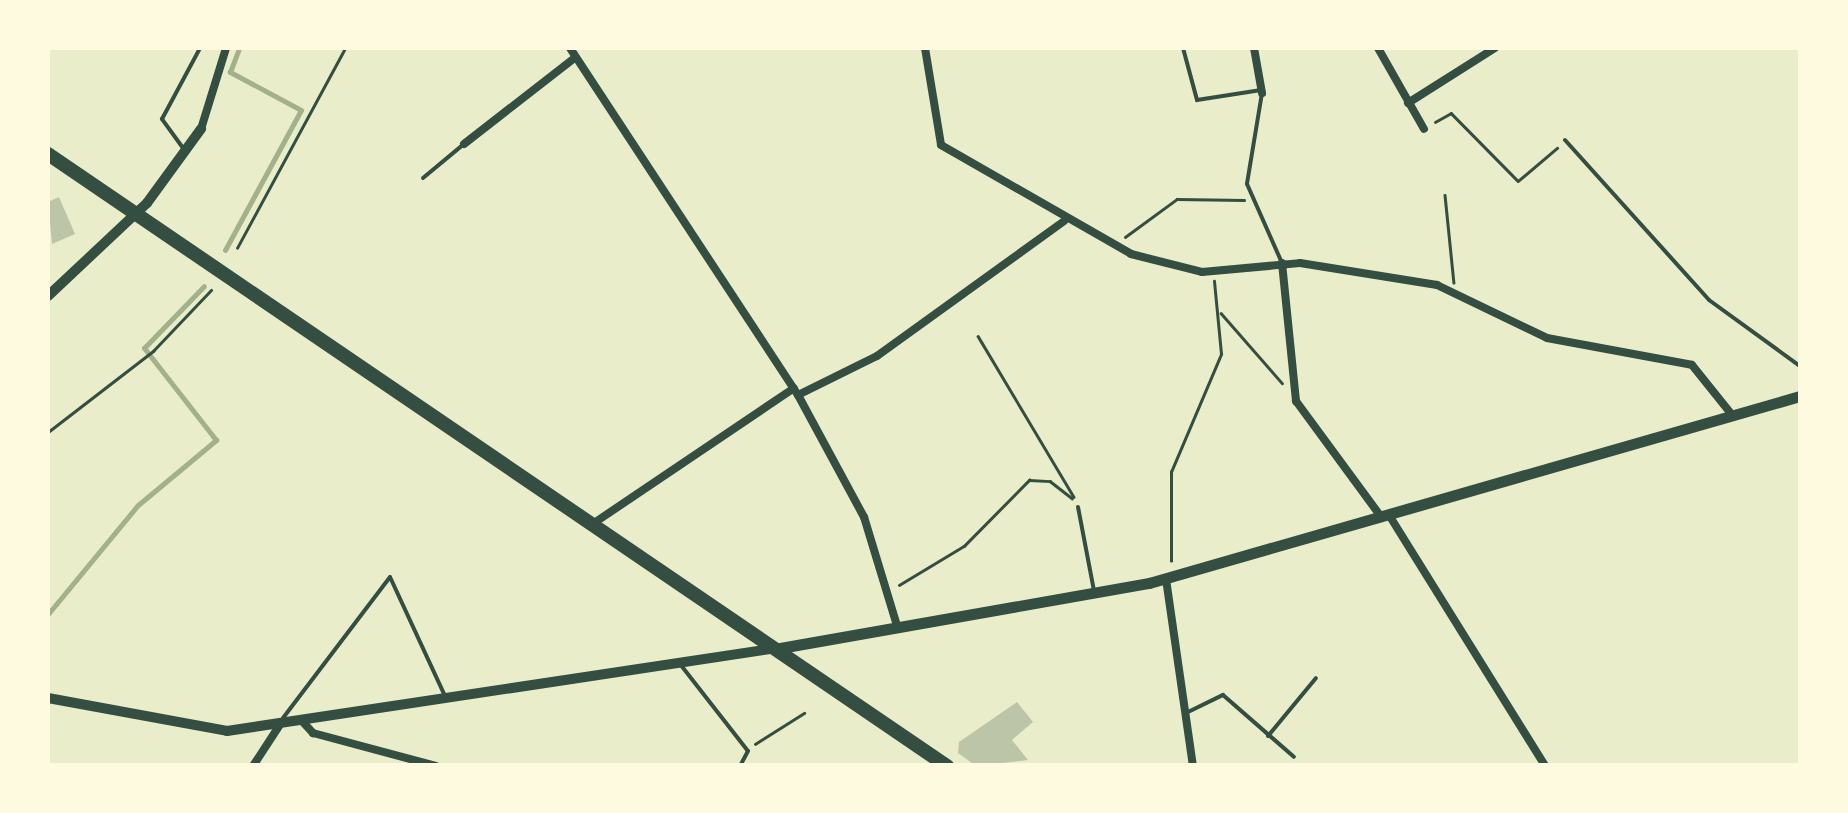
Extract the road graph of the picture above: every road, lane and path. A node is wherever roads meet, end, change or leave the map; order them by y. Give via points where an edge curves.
1 (200, 48) edge
2 (226, 48) edge
3 (345, 48) edge
4 (570, 48) edge
5 (925, 48) edge
6 (1183, 48) edge
7 (1254, 48) edge
8 (1378, 48) edge
9 (1495, 48) edge
10 (572, 60) junction
11 (1262, 91) junction
12 (1408, 103) junction
13 (200, 129) joint
14 (1424, 129) joint
15 (1565, 140) joint
16 (464, 144) joint
17 (187, 150) junction
18 (48, 154) edge
19 (423, 178) dead end
20 (1446, 196) dead end
21 (1250, 201) junction
22 (136, 213) junction
23 (1064, 221) junction
24 (1113, 246) junction
25 (237, 248) dead end
26 (1282, 263) junction
27 (1212, 272) junction
28 (211, 290) dead end
29 (1454, 291) junction
30 (48, 296) edge
31 (1221, 313) junction
32 (978, 336) dead end
33 (1800, 366) edge
34 (796, 391) junction
35 (1294, 394) junction
36 (1800, 396) edge
37 (1733, 416) junction
38 (48, 432) edge
39 (1078, 508) junction
40 (1386, 517) junction
41 (594, 523) junction
42 (1169, 578) junction
43 (888, 589) junction
44 (1094, 596) junction
45 (898, 629) junction
46 (780, 648) junction
47 (680, 664) junction
48 (1316, 678) dead end
49 (48, 698) edge
50 (447, 700) junction
51 (1186, 712) junction
52 (804, 713) dead end
53 (301, 720) junction
54 (281, 722) junction
55 (1267, 737) junction
56 (748, 751) junction
57 (1294, 758) dead end
58 (253, 766) edge
59 (436, 766) edge
60 (740, 766) edge
61 (947, 766) edge
62 (1193, 766) edge
63 (1545, 766) edge

1 - 17 lane via 162,120
2 - 13 street
3 - 25 path
4 - 10 street
5 - 23 street via 941,144
6 - 11 lane via 1197,100
7 - 11 street
8 - 12 street
9 - 12 street
10 - 16 street
10 - 34 street
11 - 21 lane
12 - 14 street
13 - 17 street
14 - 15 path via 1450,113 1518,181
15 - 33 lane via 1709,300
16 - 19 lane
17 - 22 street
18 - 22 highway
20 - 29 path
21 - 24 path via 1177,199
21 - 26 lane
22 - 30 street
22 - 41 highway
23 - 24 street
23 - 34 street via 865,364
24 - 27 street
26 - 27 street
26 - 29 street
26 - 35 street
27 - 31 path
28 - 38 path via 153,351
29 - 37 street via 1547,338 1692,365
31 - 35 path
31 - 42 path via 1216,373 1171,472
32 - 39 path
34 - 41 street
34 - 43 street via 864,518
35 - 40 street
36 - 37 main road
37 - 40 main road
39 - 43 path via 1050,482 1029,480 964,546
39 - 44 lane
40 - 42 main road
40 - 63 street
41 - 46 highway
42 - 44 main road
42 - 51 street
43 - 45 street
44 - 45 main road
45 - 46 main road
46 - 47 street
46 - 61 highway
47 - 50 street
47 - 56 lane
48 - 55 lane
49 - 54 street via 195,730
50 - 53 street
50 - 54 lane via 390,576
51 - 55 lane via 1219,694
51 - 62 street
52 - 56 path
53 - 54 street
53 - 59 street via 313,733
54 - 58 street
55 - 57 lane
56 - 60 lane

